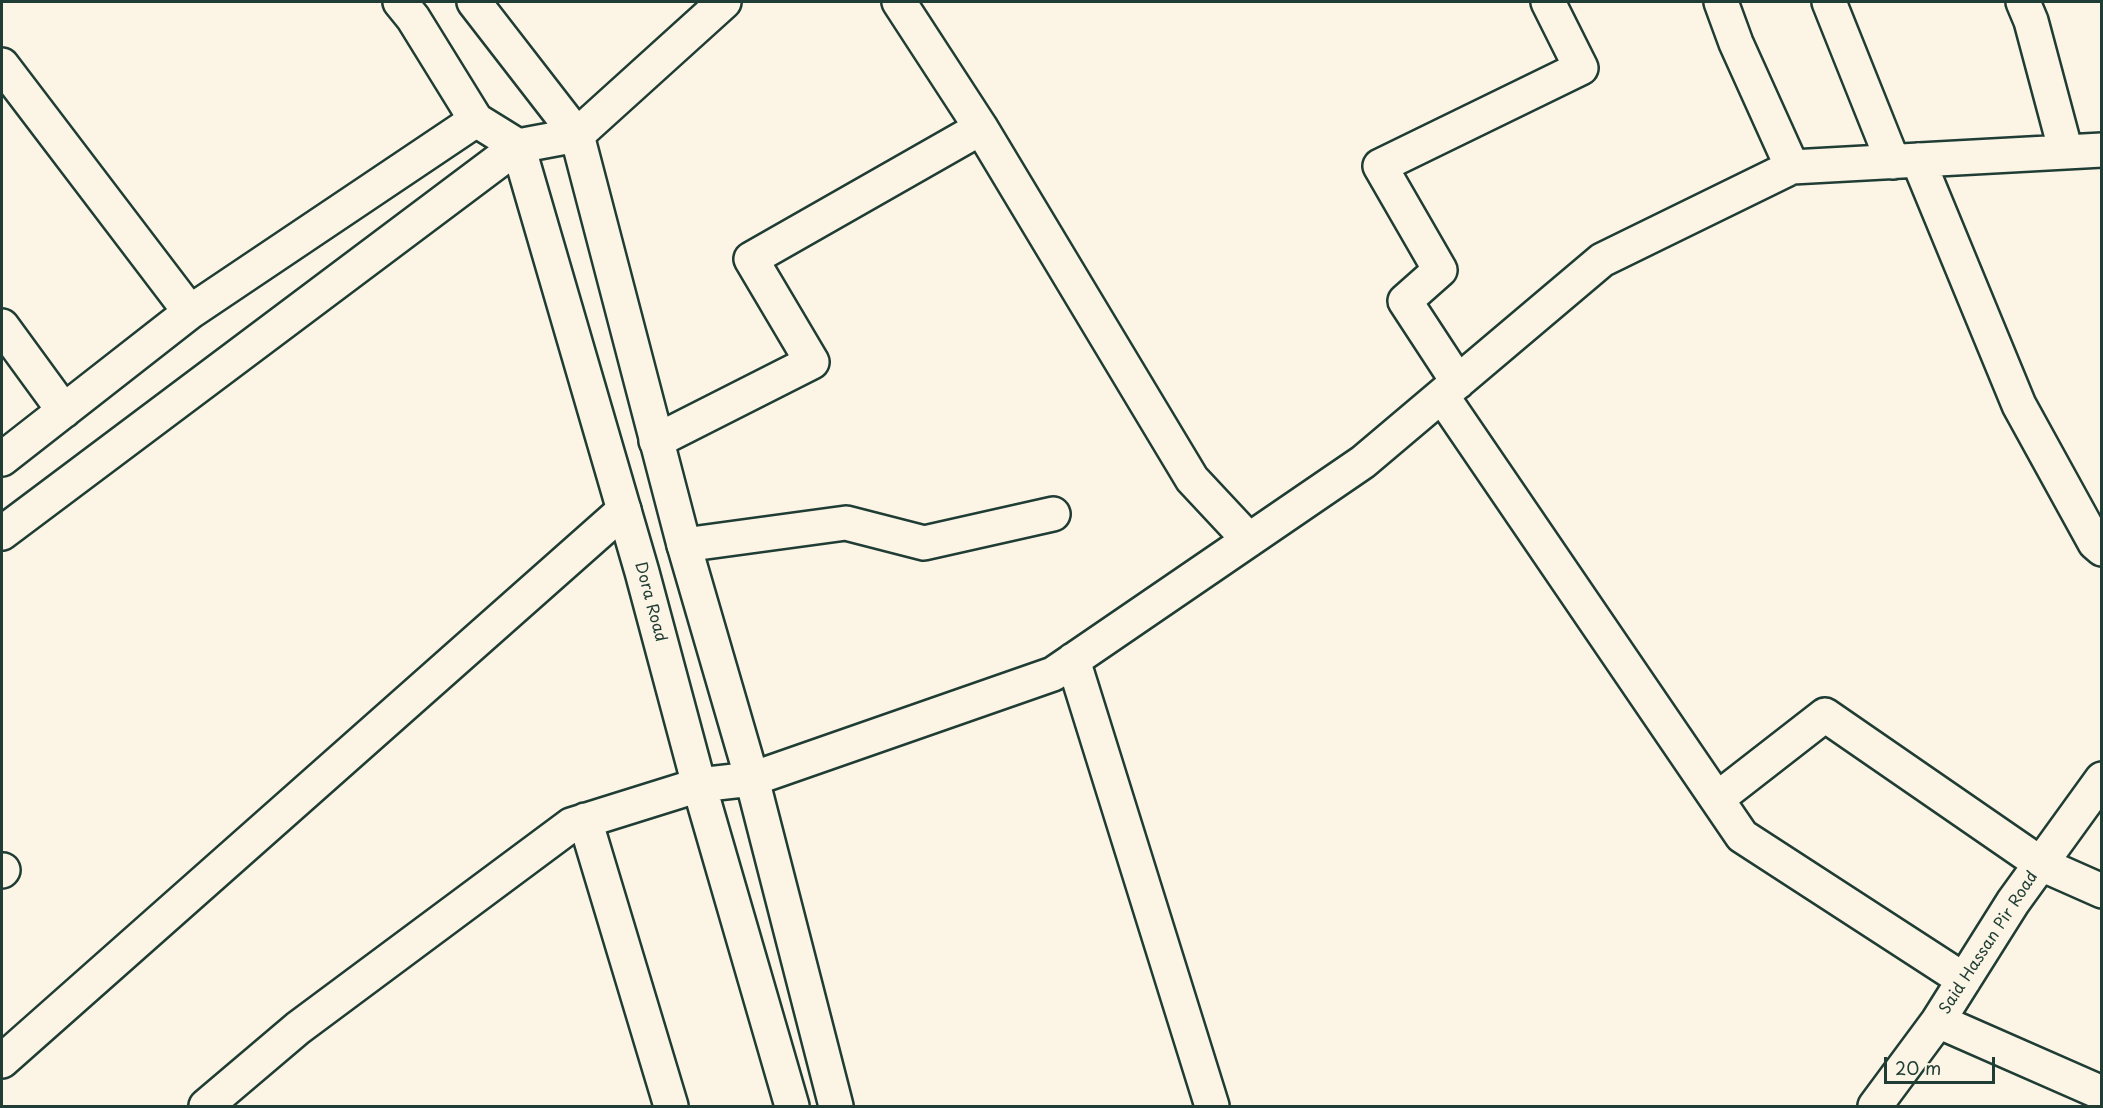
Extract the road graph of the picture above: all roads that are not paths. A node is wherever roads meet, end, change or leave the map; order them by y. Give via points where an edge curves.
1 (400, 2) edge
2 (474, 2) edge
3 (724, 2) edge
4 (899, 2) edge
5 (1548, 2) edge
6 (1721, 2) edge
7 (1829, 2) edge
8 (2023, 2) edge
9 (2, 65) edge
10 (476, 120) junction
11 (981, 128) junction
12 (577, 135) junction
13 (518, 146) junction
14 (2102, 150) edge
15 (2066, 152) junction
16 (1905, 161) junction
17 (1792, 167) junction
18 (190, 312) junction
19 (2, 326) edge
20 (1450, 389) junction
21 (64, 411) junction
22 (656, 441) junction
23 (2, 459) edge
24 (624, 510) junction
25 (1053, 514) dead end
26 (2, 533) edge
27 (1249, 540) junction
28 (684, 546) junction
29 (2102, 549) edge
30 (1073, 660) junction
31 (752, 779) junction
32 (2102, 779) edge
33 (699, 785) junction
34 (1717, 799) junction
35 (585, 820) junction
36 (2041, 864) junction
37 (2102, 891) edge
38 (1964, 980) junction
39 (1938, 1022) junction
40 (2, 1061) edge
41 (2102, 1093) edge
42 (206, 1107) edge
43 (671, 1107) edge
44 (792, 1107) edge
45 (836, 1107) edge
46 (1212, 1107) edge
47 (1875, 1107) edge

1 - 10 street
2 - 12 street
3 - 12 street
4 - 11 street
5 - 20 street via 1581,68 1380,166 1440,270 1405,301
6 - 17 street
7 - 16 street
8 - 15 street
9 - 18 street
10 - 13 street
10 - 18 street
11 - 22 street via 751,260 812,362
11 - 27 street via 1191,478
12 - 13 street
12 - 22 street
13 - 24 street, Dora Road
13 - 26 street
14 - 15 street
15 - 16 street
16 - 17 street
16 - 29 street via 2019,405 2095,543
17 - 20 street via 1602,260
18 - 21 street
19 - 21 street
20 - 27 street via 1363,462
20 - 34 street
21 - 23 street
22 - 28 street
24 - 33 street, Dora Road
24 - 40 street
25 - 28 street via 924,543 846,523
27 - 30 street
28 - 31 street
30 - 31 street via 1053,674
30 - 46 street
31 - 33 street
31 - 45 street
32 - 36 street, Said Hassan Pir Road
33 - 35 street
33 - 44 street, Dora Road
34 - 36 street via 1825,715
34 - 38 street via 1742,836
35 - 42 street via 571,825 298,1028
35 - 43 street
36 - 37 street
36 - 38 street, Said Hassan Pir Road
38 - 39 street, Said Hassan Pir Road
39 - 41 street
39 - 47 street, Said Hassan Pir Road

